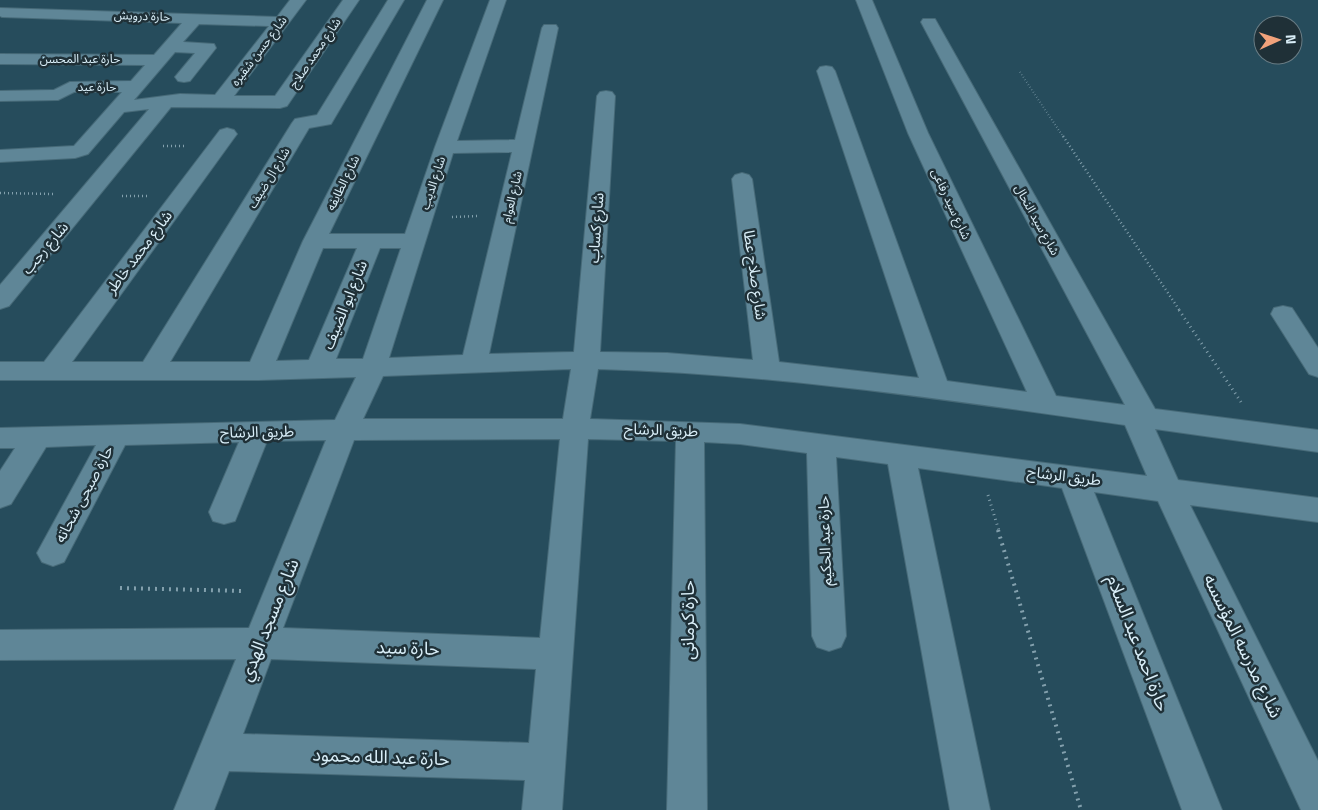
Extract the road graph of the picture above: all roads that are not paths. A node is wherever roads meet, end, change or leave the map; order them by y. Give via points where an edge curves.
1 (18, 0) edge
2 (298, 0) edge
3 (351, 0) edge
4 (396, 0) edge
5 (435, 0) edge
6 (498, 0) edge
7 (864, 0) edge
8 (162, 2) dead end
9 (243, 7) dead end
10 (1, 13) edge
11 (147, 16) junction
12 (196, 18) junction
13 (232, 20) junction
14 (281, 22) junction
15 (929, 22) dead end
16 (550, 28) dead end
17 (164, 54) junction
18 (0, 59) edge
19 (826, 71) dead end
20 (184, 77) dead end
21 (137, 86) junction
22 (0, 96) edge
23 (606, 96) dead end
24 (220, 101) junction
25 (165, 102) junction
26 (120, 107) junction
27 (222, 140) road end
28 (523, 146) junction
29 (445, 148) junction
30 (4, 159) edge
31 (742, 179) dead end
32 (314, 241) junction
33 (371, 241) junction
34 (415, 241) junction
35 (0, 301) edge
36 (1283, 314) dead end
37 (586, 360) junction
38 (474, 365) junction
39 (373, 368) junction
40 (1318, 368) edge
41 (319, 369) junction
42 (767, 370) junction
43 (51, 371) junction
44 (151, 371) junction
45 (259, 371) junction
46 (4, 376) edge
47 (936, 389) junction
48 (1046, 404) junction
49 (1141, 418) junction
50 (575, 428) junction
51 (344, 430) junction
52 (690, 431) junction
53 (257, 432) junction
54 (116, 436) junction
55 (38, 437) junction
56 (0, 438) edge
57 (1318, 441) edge
58 (821, 445) junction
59 (901, 455) junction
60 (1073, 477) junction
61 (1168, 490) junction
62 (0, 496) edge
63 (224, 512) dead end
64 (1316, 512) edge
65 (53, 552) dead end
66 (828, 636) dead end
67 (260, 643) junction
68 (0, 645) edge
69 (556, 654) junction
70 (216, 752) junction
71 (546, 762) junction
72 (1318, 803) edge
73 (194, 810) edge
74 (542, 810) edge
75 (687, 810) edge
76 (970, 810) edge
77 (1202, 810) edge

1 - 10 street
2 - 14 street, شارع حسن شقيره
3 - 24 street, شارع محمد صلاح via 282,102
4 - 44 street, شارع ال ضيف via 324,120 302,123
5 - 32 street, شارع الطايفه
6 - 29 street, شارع الديب
7 - 48 street, شارع سيد رفاعى via 918,132
8 - 11 street
9 - 13 street
10 - 11 street, حارة درويش
11 - 12 street, حارة درويش
12 - 13 street, حارة درويش
12 - 17 street
13 - 14 street, حارة درويش
14 - 24 street, شارع حسن شقيره
15 - 49 street, شارع سيد النحال
16 - 28 street, شارع العوام
17 - 18 street, حارة عبد المحسن
17 - 20 street, حارة عبد المحسن via 208,48
17 - 21 street
19 - 47 street
21 - 22 street, حارة عيد via 70,87 58,95
21 - 26 street
23 - 37 street, شارع كساب
24 - 25 street
25 - 26 street
25 - 35 street, شارع رجب
26 - 30 street via 78,151
27 - 43 street, شارع محمد خاطر
28 - 29 street
28 - 38 street, شارع العوام
29 - 34 street, شارع الديب
31 - 42 street, شارع صلاح عطا
32 - 33 street
32 - 45 street, شارع الطايفه
33 - 34 street
33 - 41 street, شارع ابو الضيف
34 - 39 street, شارع الديب
36 - 40 street
37 - 38 street
37 - 42 street
37 - 50 street, شارع كساب
38 - 39 street
39 - 41 street
39 - 51 street, شارع مسجد الهدي
41 - 45 street
42 - 47 street
43 - 44 street
43 - 46 street
44 - 45 street
47 - 48 street
48 - 49 street
49 - 57 street
49 - 61 street, شارع سيد النحال
50 - 51 street, طريق الرشاح
50 - 52 street, طريق الرشاح
50 - 69 street, شارع كساب
51 - 53 street, طريق الرشاح
51 - 67 street, شارع مسجد الهدي
52 - 58 street, طريق الرشاح
52 - 75 street, حارة كرمانى
53 - 54 street, طريق الرشاح
53 - 63 street
54 - 55 street, طريق الرشاح
54 - 65 street, حارة صبحى شحاته
55 - 56 street, طريق الرشاح
55 - 62 street
58 - 59 street, طريق الرشاح
58 - 66 street, حارة عبد الحكيم
59 - 60 street, طريق الرشاح
59 - 76 street
60 - 61 street, طريق الرشاح
60 - 77 street, حارة احمد عبد السلام
61 - 64 street, طريق الرشاح
61 - 72 street, شارع مدرسه المؤسسه
67 - 68 street, حارة سيد
67 - 69 street, حارة سيد
67 - 70 street, شارع مسجد الهدي
69 - 71 street, شارع كساب
70 - 71 street, حارة عبد الله محمود
70 - 73 street, شارع مسجد الهدي
71 - 74 street, شارع كساب

